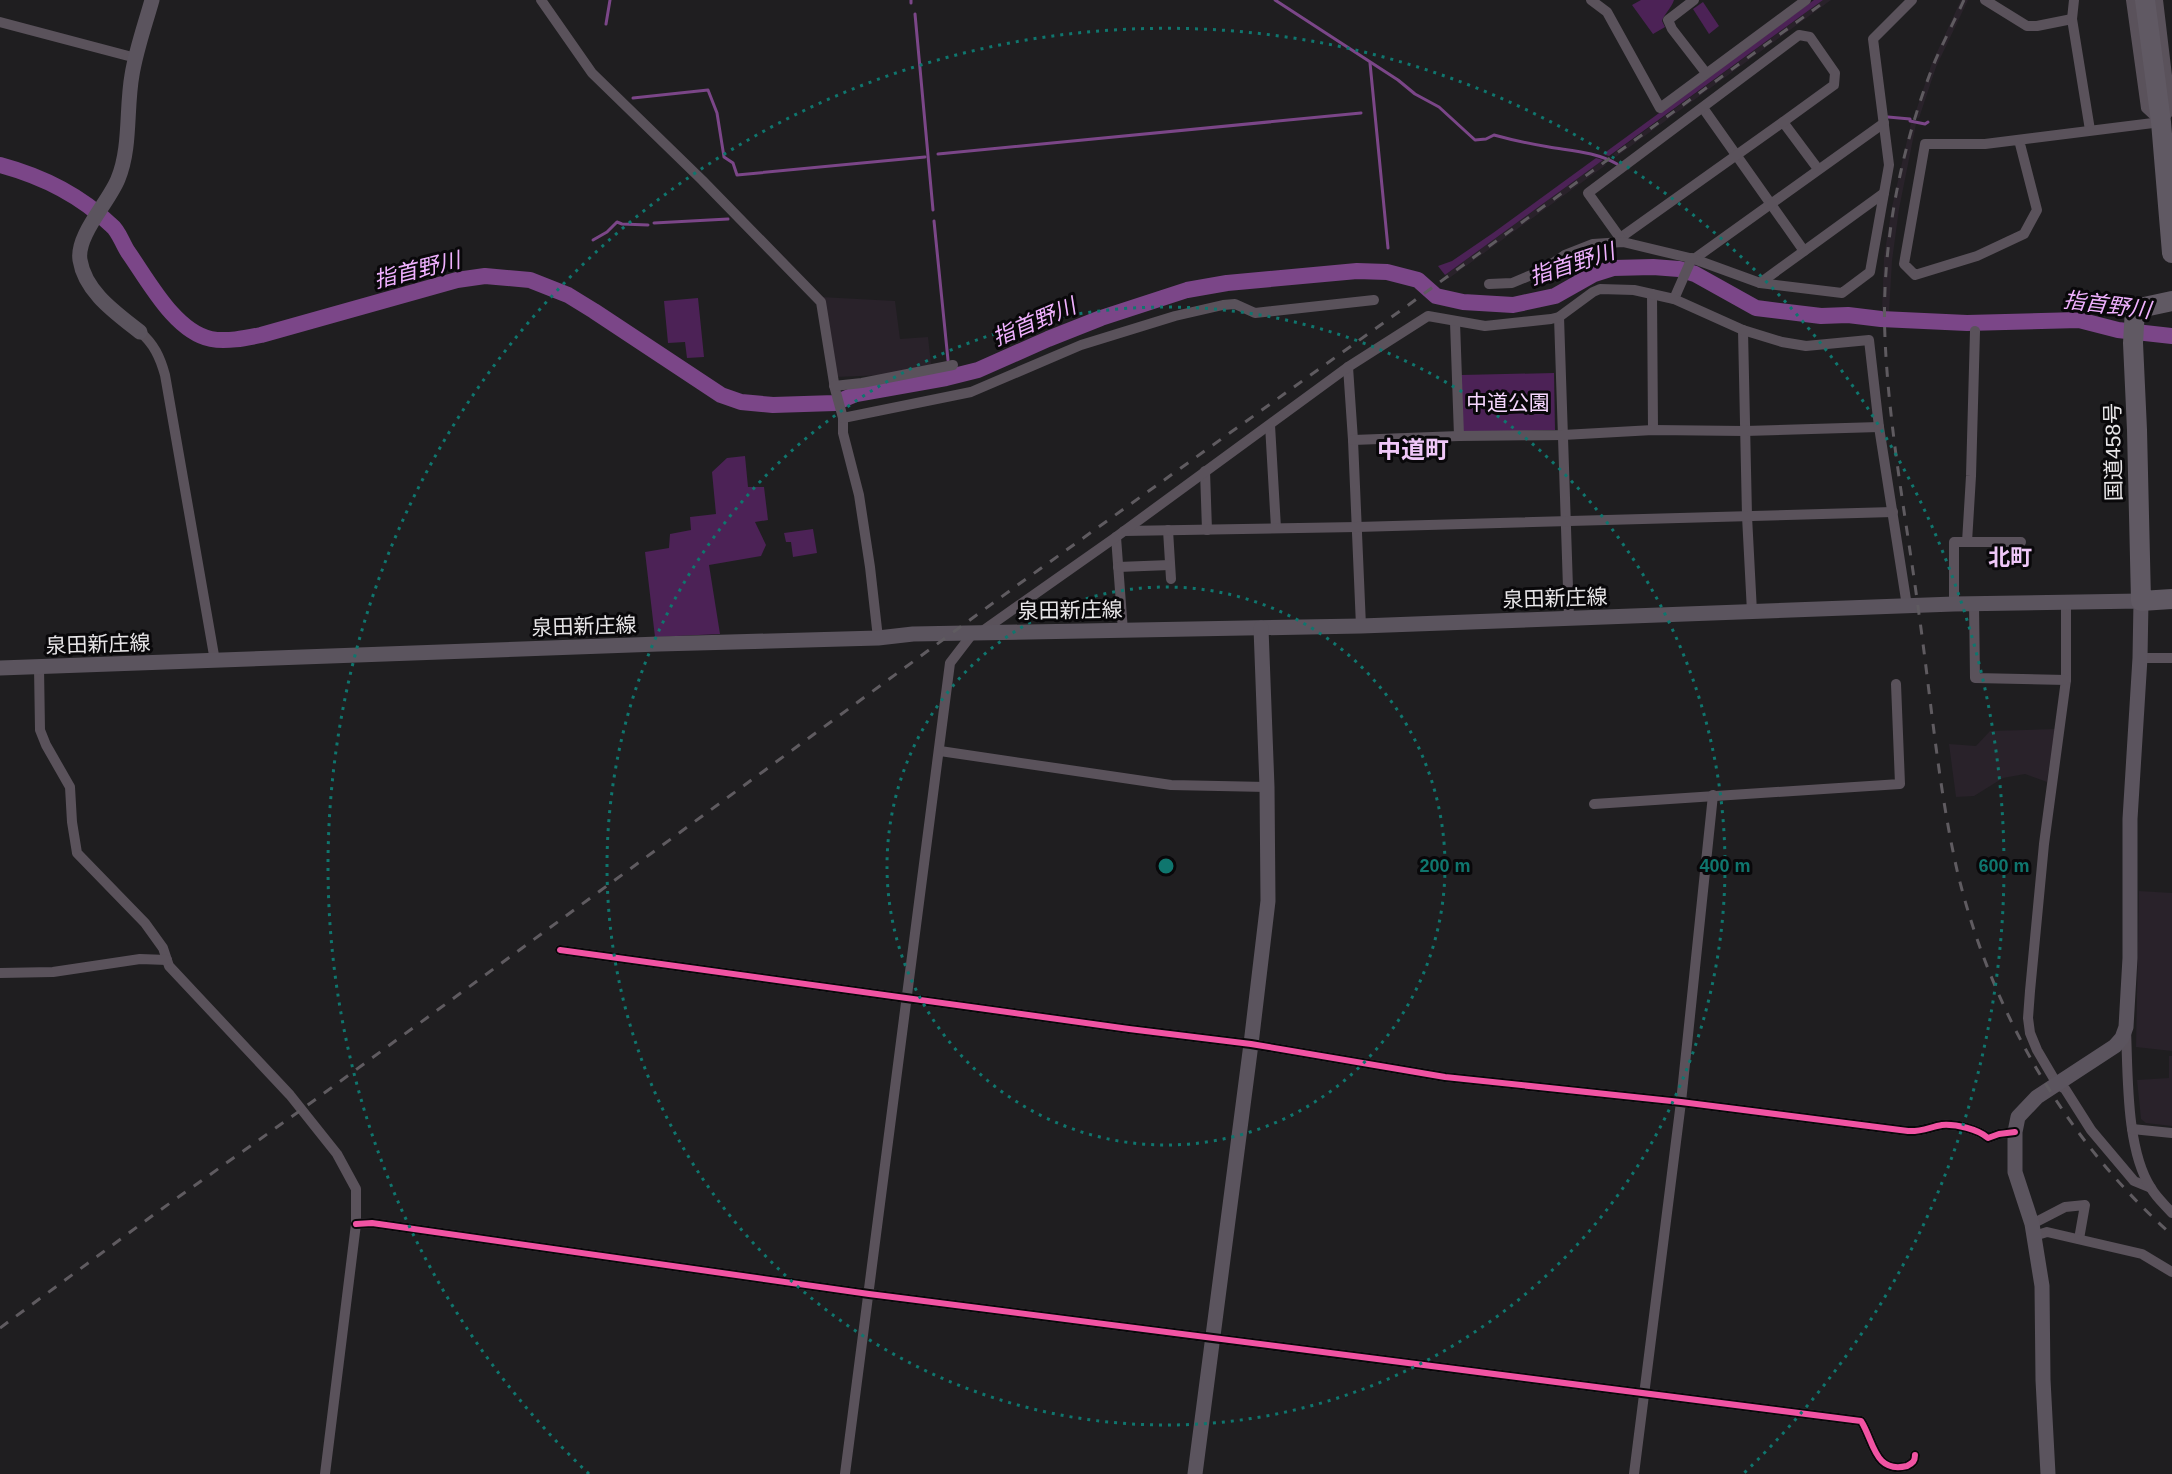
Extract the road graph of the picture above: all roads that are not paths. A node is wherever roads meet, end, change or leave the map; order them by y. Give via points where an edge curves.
1 (152, 0) edge
2 (542, 0) edge
3 (1591, 0) edge
4 (1694, 0) edge
5 (1806, 0) edge
6 (1912, 0) edge
7 (1985, 0) edge
8 (2074, 0) edge
9 (2131, 0) edge
10 (2145, 0) edge
11 (2158, 0) edge
12 (1681, 4) edge
13 (2072, 19) junction
14 (0, 22) edge
15 (2169, 51) edge
16 (136, 58) junction
17 (1706, 73) junction
18 (1703, 108) junction
19 (1784, 122) junction
20 (2167, 122) edge
21 (1884, 123) junction
22 (2090, 130) junction
23 (2019, 140) junction
24 (1736, 155) junction
25 (1818, 169) junction
26 (1884, 194) junction
27 (1771, 204) junction
28 (1622, 240) junction
29 (1804, 251) junction
30 (2172, 253) edge
31 (1693, 259) junction
32 (1760, 283) junction
33 (1489, 284) dead end
34 (1652, 294) junction
35 (1674, 299) junction
36 (1374, 300) dead end
37 (2172, 301) edge
38 (1559, 317) junction
39 (1455, 322) junction
40 (1743, 330) junction
41 (1975, 331) dead end
42 (140, 332) joint
43 (953, 365) dead end
44 (1348, 367) junction
45 (834, 388) junction
46 (843, 418) junction
47 (1270, 425) junction
48 (1879, 427) junction
49 (1653, 430) junction
50 (1745, 431) junction
51 (1563, 435) junction
52 (1459, 436) junction
53 (1353, 440) junction
54 (1205, 471) junction
55 (1893, 512) junction
56 (1747, 516) junction
57 (1565, 520) junction
58 (1357, 527) junction
59 (1276, 528) junction
60 (1207, 530) junction
61 (1167, 531) junction
62 (1120, 534) junction
63 (1967, 542) junction
64 (2021, 542) dead end
65 (1170, 565) junction
66 (1118, 567) junction
67 (1171, 579) dead end
68 (2172, 600) edge
69 (2141, 601) junction
70 (2066, 602) junction
71 (1954, 604) junction
72 (1974, 604) junction
73 (1907, 606) junction
74 (1752, 612) junction
75 (1569, 618) junction
76 (1361, 626) junction
77 (1261, 628) junction
78 (1123, 631) junction
79 (977, 633) junction
80 (878, 638) junction
81 (2140, 658) junction
82 (2172, 658) edge
83 (215, 661) junction
84 (39, 667) junction
85 (0, 668) edge
86 (2066, 680) junction
87 (1896, 684) dead end
88 (940, 751) junction
89 (1267, 787) junction
90 (1713, 795) junction
91 (1594, 804) dead end
92 (560, 950) dead end
93 (167, 960) junction
94 (0, 973) edge
95 (906, 997) junction
96 (2126, 1027) junction
97 (1251, 1044) junction
98 (2057, 1084) junction
99 (1681, 1102) junction
100 (2132, 1129) junction
101 (2015, 1132) junction
102 (2172, 1133) edge
103 (2151, 1188) junction
104 (2172, 1213) edge
105 (356, 1224) junction
106 (2033, 1230) junction
107 (2079, 1239) junction
108 (2172, 1272) edge
109 (869, 1294) junction
110 (1213, 1337) junction
111 (1644, 1394) junction
112 (1915, 1455) dead end
113 (325, 1474) edge
114 (844, 1474) edge
115 (1195, 1474) edge
116 (1634, 1474) edge
117 (2048, 1474) edge

1 - 16 street
2 - 45 street via 592,73 821,302
3 - 17 street via 1607,12 1660,108
4 - 12 street
5 - 17 street
6 - 21 street via 1873,39
7 - 13 street via 2027,26
8 - 13 street
9 - 20 street via 2146,108
10 - 20 highway
11 - 15 street
12 - 17 street via 1668,20
13 - 22 street
14 - 16 street
15 - 20 street via 2172,109
16 - 42 street via 124,162 81,245 80,260 96,294
18 - 19 street via 1800,35 1810,36 1835,73 1834,85
18 - 24 street
18 - 28 street via 1588,193
19 - 24 street
19 - 25 street
20 - 22 street
20 - 30 highway
21 - 25 street
21 - 26 street via 1889,165
22 - 23 street
23 - 23 street via 1925,144 1904,264 1914,274 1977,256 2024,234 2037,210
24 - 27 street
24 - 28 street
25 - 27 street
26 - 29 street
26 - 32 street via 1870,272 1842,293
27 - 29 street
27 - 31 street
28 - 31 street
28 - 33 street via 1593,244 1512,283
29 - 32 street
31 - 32 street
31 - 35 street
34 - 35 street
34 - 38 street via 1600,290
34 - 49 street
35 - 40 street
36 - 46 street via 1255,313 1235,304 1222,305 1118,332 971,392
37 - 69 highway, 国道458号 via 2135,309
38 - 39 street via 1497,326
38 - 51 street
39 - 44 street via 1428,315
39 - 52 street
40 - 48 street via 1806,346 1869,340
40 - 50 street
41 - 63 street
42 - 83 street via 157,351 165,375
43 - 45 street
44 - 47 street
44 - 53 street
45 - 46 street
46 - 80 street via 859,495
47 - 54 street
47 - 59 street
48 - 50 street
48 - 55 street
49 - 50 street
49 - 51 street
50 - 56 street
51 - 52 street
51 - 57 street
52 - 53 street
53 - 58 street
54 - 60 street
54 - 62 street
55 - 56 street
55 - 73 street
56 - 57 street
56 - 74 street
57 - 58 street
57 - 75 street
58 - 59 street
58 - 76 street
59 - 60 street
60 - 61 street
61 - 62 street
61 - 65 street
62 - 66 street
62 - 79 street
63 - 64 street
63 - 71 street via 1954,542
65 - 66 street
65 - 67 street
66 - 78 street
68 - 69 highway
69 - 70 street, 泉田新庄線
69 - 81 street
70 - 72 street, 泉田新庄線
70 - 86 street
71 - 72 street, 泉田新庄線
71 - 73 street, 泉田新庄線
72 - 86 street via 1975,678
73 - 74 street, 泉田新庄線
74 - 75 street, 泉田新庄線
75 - 76 street, 泉田新庄線
76 - 77 street, 泉田新庄線
77 - 78 street, 泉田新庄線
77 - 89 street
78 - 79 street, 泉田新庄線
79 - 80 street, 泉田新庄線
79 - 88 street via 950,663
80 - 83 street, 泉田新庄線
81 - 82 street
81 - 96 street via 2130,819
83 - 84 street, 泉田新庄線
84 - 85 street, 泉田新庄線
84 - 93 street via 40,730 70,787 78,853 145,923
86 - 98 street via 2044,844 2028,1018 2037,1050
87 - 90 street via 1900,784
88 - 89 street via 1171,785
88 - 95 street
89 - 97 street via 1268,901
90 - 91 street
90 - 99 street
92 - 95 street
93 - 94 street via 140,959 53,972
93 - 105 street via 290,1095 337,1154 356,1189
95 - 97 street
95 - 109 street
96 - 98 street via 2115,1046
96 - 100 street
97 - 99 street via 1445,1077
97 - 110 street
98 - 101 street via 2037,1097 2018,1118
98 - 103 street via 2065,1089 2091,1130 2134,1180
99 - 101 street via 1908,1131 1921,1132 1944,1125 1972,1129 1988,1138
99 - 111 street
100 - 102 street
100 - 103 street via 2137,1155
101 - 106 street via 2015,1172
103 - 104 street
105 - 109 street via 372,1223
105 - 113 street
106 - 107 street
106 - 107 street via 2053,1212 2085,1204
106 - 117 street via 2042,1286
107 - 108 street via 2142,1254
109 - 110 street
109 - 114 street
110 - 111 street
110 - 115 street
111 - 112 street via 1861,1421 1874,1453 1884,1464 1896,1469 1911,1465
111 - 116 street

